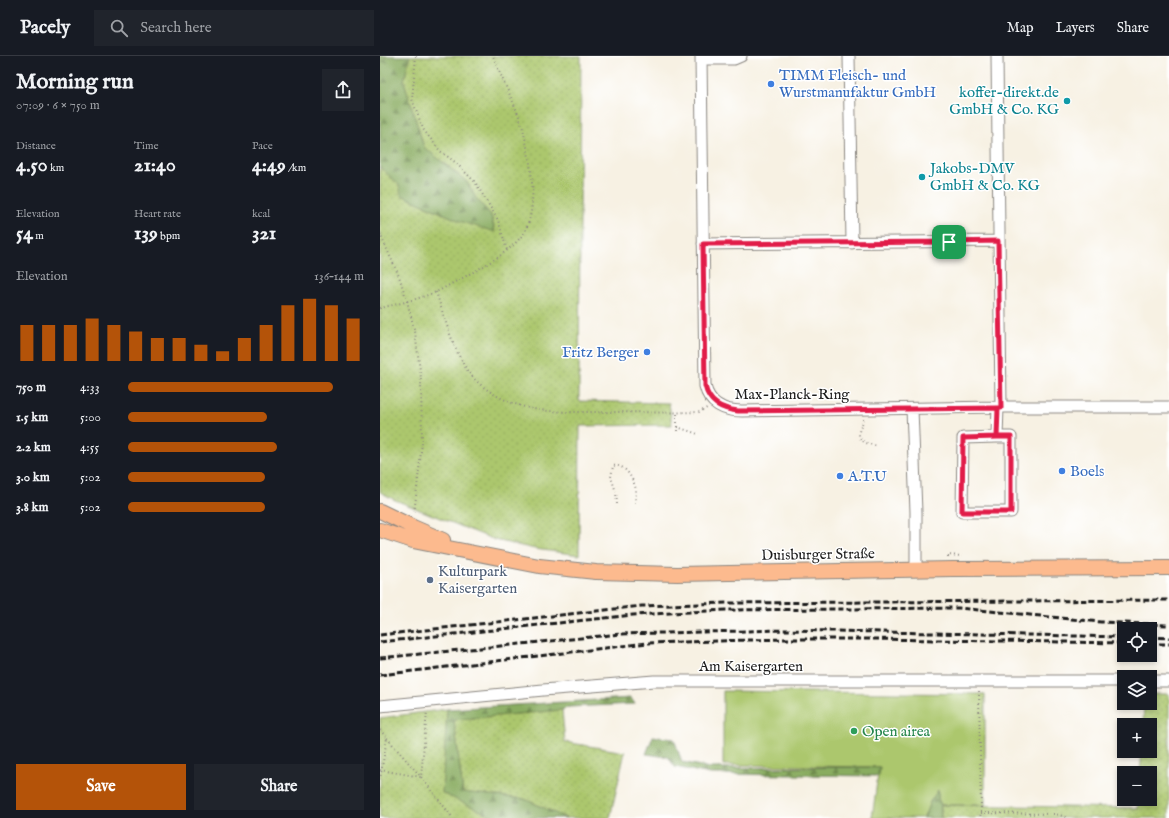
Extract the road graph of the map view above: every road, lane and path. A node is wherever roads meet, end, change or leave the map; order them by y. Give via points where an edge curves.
1 (416, 56) edge
2 (493, 56) edge
3 (741, 56) edge
4 (849, 56) edge
5 (997, 56) edge
6 (701, 58) edge
7 (380, 234) edge
8 (998, 241) junction
9 (852, 243) junction
10 (703, 244) junction
11 (507, 250) junction
12 (436, 292) junction
13 (407, 301) junction
14 (380, 308) edge
15 (716, 404) junction
16 (1169, 407) edge
17 (999, 408) junction
18 (863, 409) junction
19 (912, 409) junction
20 (677, 412) junction
21 (677, 427) junction
22 (677, 431) dead end
23 (698, 434) dead end
24 (997, 437) junction
25 (878, 446) dead end
26 (617, 504) dead end
27 (635, 504) dead end
28 (380, 511) edge
29 (413, 527) junction
30 (380, 530) edge
31 (469, 551) junction
32 (1169, 568) edge
33 (916, 569) junction
34 (979, 681) junction
35 (1117, 681) edge
36 (1157, 681) edge
37 (1169, 681) edge
38 (428, 702) junction
39 (380, 706) edge
40 (380, 730) edge
41 (387, 738) junction
42 (381, 770) edge
43 (422, 777) junction
44 (380, 778) edge
45 (981, 813) junction
46 (453, 818) edge
47 (980, 818) edge
48 (1067, 818) edge

1 - 11 path via 412,99 423,129 440,151 475,182 498,220
2 - 11 path via 522,128 533,190 530,216 525,230
3 - 6 street via 734,59
4 - 9 street
5 - 8 street
6 - 10 street, Max-Planck-Ring
7 - 13 path
8 - 9 street
8 - 17 street
9 - 10 street
10 - 15 street, Max-Planck-Ring via 705,386 708,396
11 - 12 path
12 - 13 path
12 - 20 path via 461,360 469,372 496,395 529,408 545,410
13 - 14 path
13 - 29 path via 421,378 422,443
15 - 18 street, Max-Planck-Ring via 738,411
15 - 20 path via 699,412
16 - 17 street, Max-Planck-Ring
17 - 19 street, Max-Planck-Ring
17 - 24 street
18 - 19 street, Max-Planck-Ring
18 - 25 path via 860,438 866,444
19 - 33 street
20 - 21 path
21 - 22 path
21 - 23 path
24 - 24 street via 963,438 962,512 1011,512 1011,437
26 - 27 path via 611,478 613,466 617,465 622,466 633,483 636,491
28 - 29 main road, Duisburger Straße
29 - 31 main road, Duisburger Straße
30 - 31 main road, Duisburger Straße via 413,540
31 - 33 main road, Duisburger Straße via 539,566 596,572 677,574
32 - 33 main road, Duisburger Straße
34 - 35 street, Am Kaisergarten
34 - 38 street, Am Kaisergarten via 654,681
34 - 45 path
36 - 37 street
38 - 39 street, Am Kaisergarten
38 - 43 path
40 - 41 path
41 - 42 path
41 - 43 path
42 - 43 path
42 - 44 path
43 - 46 path
45 - 47 path
45 - 48 path via 1055,814

